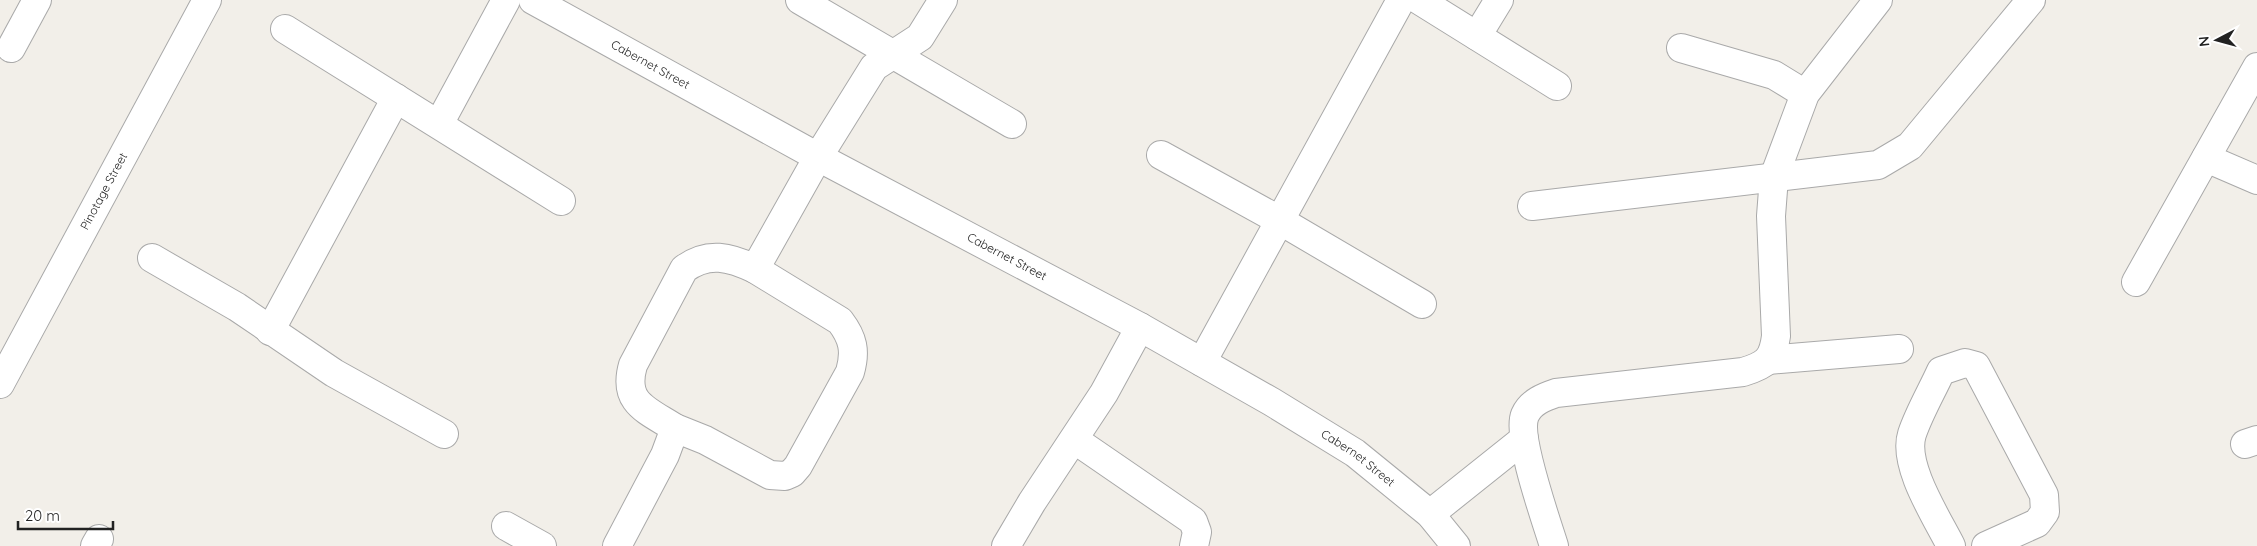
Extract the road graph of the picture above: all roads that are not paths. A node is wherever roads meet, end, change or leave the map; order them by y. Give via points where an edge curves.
1 (37, 0) edge
2 (207, 0) edge
3 (506, 0) edge
4 (533, 0) edge
5 (800, 0) edge
6 (943, 0) edge
7 (1401, 0) edge
8 (1419, 0) edge
9 (1499, 0) edge
10 (1878, 0) edge
11 (2031, 0) edge
12 (285, 30) dead end
13 (1477, 36) junction
14 (11, 48) dead end
15 (1681, 48) dead end
16 (893, 54) junction
17 (2257, 67) edge
18 (1557, 86) dead end
19 (1805, 94) junction
20 (396, 98) junction
21 (439, 124) junction
22 (1012, 124) dead end
23 (1161, 155) dead end
24 (818, 157) junction
25 (2206, 158) junction
26 (1774, 177) junction
27 (2257, 180) edge
28 (561, 201) dead end
29 (1532, 206) dead end
30 (1279, 220) junction
31 (152, 258) dead end
32 (755, 269) junction
33 (2136, 282) dead end
34 (1422, 304) dead end
35 (1140, 327) junction
36 (270, 331) junction
37 (1898, 349) dead end
38 (1768, 360) junction
39 (1202, 362) junction
40 (0, 384) edge
41 (675, 428) junction
42 (444, 434) dead end
43 (1524, 439) junction
44 (1075, 440) junction
45 (1430, 514) junction
46 (506, 526) dead end
47 (542, 546) edge
48 (617, 546) edge
49 (1006, 546) edge
50 (1194, 546) edge
51 (1456, 546) edge
52 (1554, 546) edge
53 (1951, 546) edge
54 (1986, 546) edge

1 - 14 street
2 - 40 street, Pinotage Street
3 - 21 street
4 - 24 street, Cabernet Street
5 - 16 street
6 - 16 street via 920,37
7 - 30 street
8 - 13 street
9 - 13 street
10 - 19 street
11 - 26 street via 1910,146 1896,156 1878,165
12 - 20 street
13 - 18 street
15 - 19 street via 1774,75
16 - 22 street
16 - 24 street via 874,67
17 - 25 street
19 - 26 street
20 - 21 street
20 - 36 street
21 - 28 street
23 - 30 street
24 - 32 street
24 - 35 street, Cabernet Street
25 - 27 street
25 - 33 street
26 - 29 street
26 - 38 street via 1770,216 1776,336 1774,351
30 - 34 street
30 - 39 street
31 - 36 street via 237,307
32 - 41 street via 734,259 718,257 693,262 684,269 633,365 629,378 635,401
32 - 41 street via 840,321 853,344 850,372 798,466 785,476 770,475 705,440
35 - 39 street, Cabernet Street
35 - 44 street
36 - 42 street via 334,373
37 - 38 street
38 - 43 street via 1760,367 1743,372 1556,393 1542,398 1528,410 1523,427
39 - 45 street, Cabernet Street via 1355,453
41 - 48 street via 665,455
43 - 45 street
43 - 52 street
44 - 49 street
44 - 50 street via 1193,521 1197,532
45 - 51 street, Cabernet Street
46 - 47 street
53 - 54 street via 1916,475 1910,449 1912,435 1942,371 1965,363 1976,366 2044,495 2044,512 2037,523

